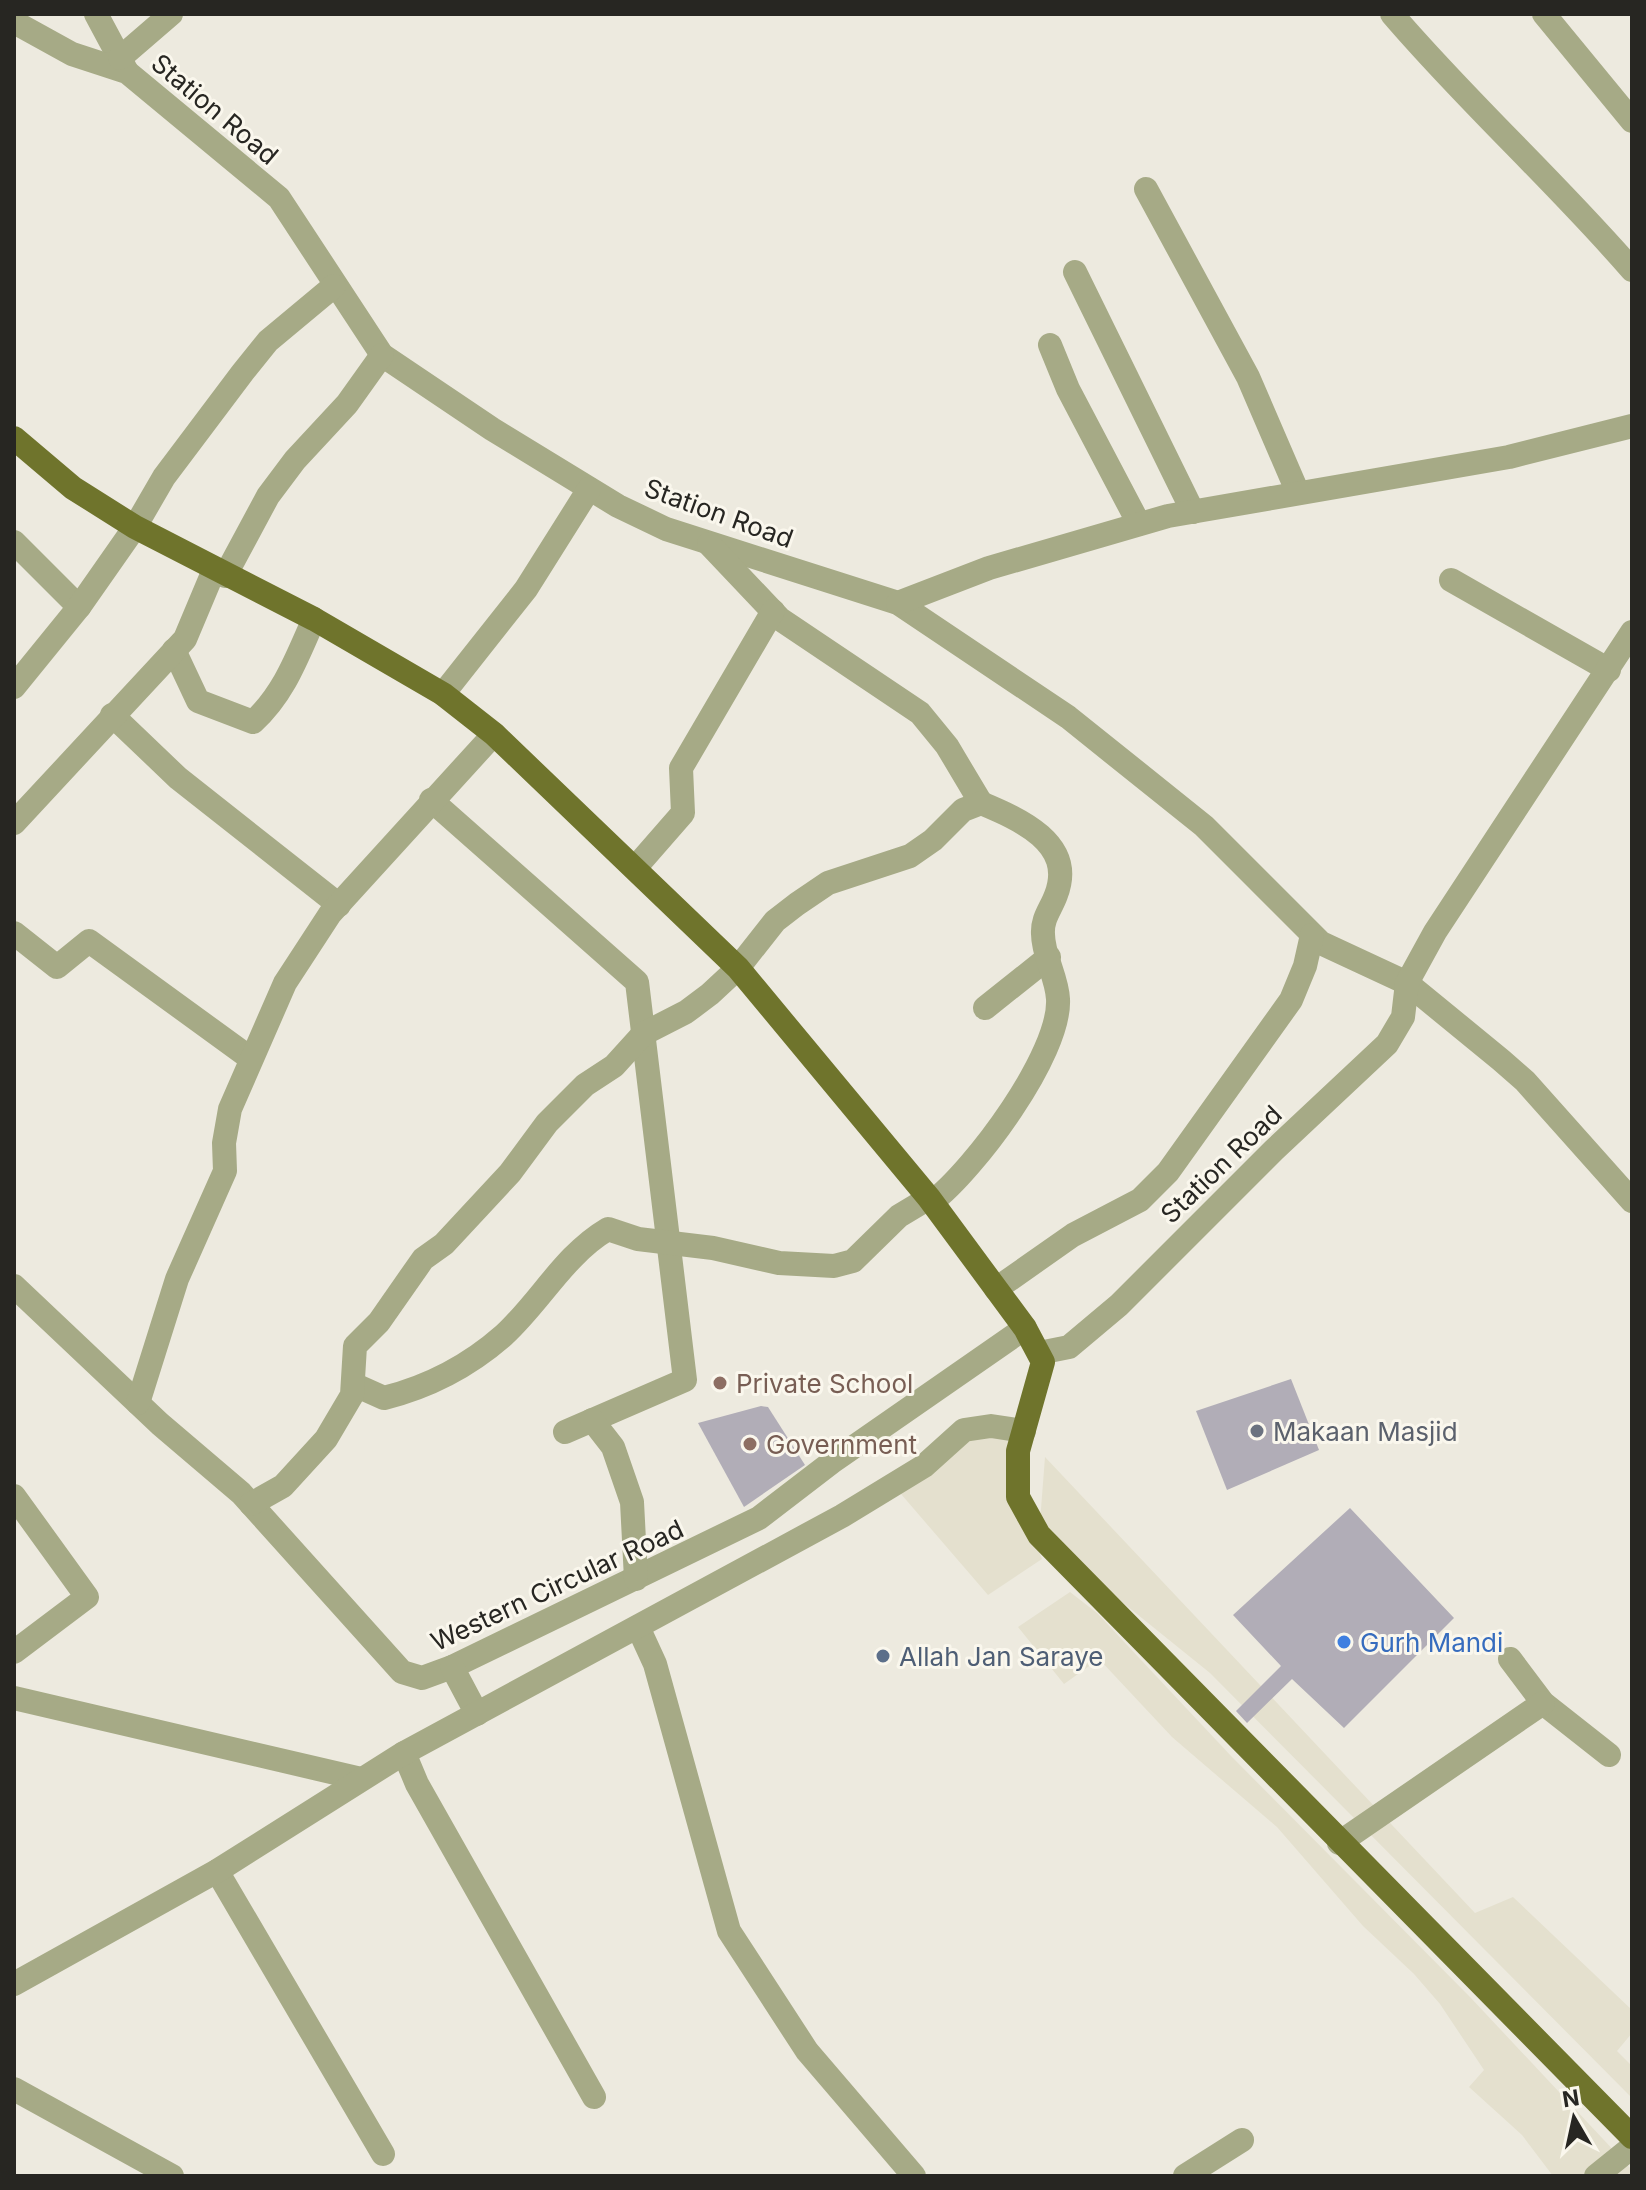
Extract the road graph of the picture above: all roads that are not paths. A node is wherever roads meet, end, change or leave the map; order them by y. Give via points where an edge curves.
1 (96, 14) edge
2 (171, 14) edge
3 (1392, 14) edge
4 (1544, 14) edge
5 (14, 22) edge
6 (124, 65) junction
7 (1632, 121) edge
8 (1146, 189) dead end
9 (1632, 270) edge
10 (1075, 272) dead end
11 (334, 286) junction
12 (1050, 345) dead end
13 (382, 355) junction
14 (1632, 426) edge
15 (14, 438) edge
16 (589, 489) junction
17 (1298, 493) junction
18 (1193, 512) junction
19 (1139, 524) junction
20 (135, 527) junction
21 (14, 542) edge
22 (707, 542) junction
23 (219, 573) junction
24 (1451, 580) dead end
25 (898, 603) junction
26 (79, 607) junction
27 (773, 611) junction
28 (314, 619) junction
29 (1632, 632) edge
30 (174, 650) junction
31 (1609, 670) junction
32 (18, 676) edge
33 (443, 694) junction
34 (112, 715) junction
35 (494, 734) junction
36 (431, 800) junction
37 (981, 803) junction
38 (14, 823) edge
39 (635, 868) junction
40 (339, 905) junction
41 (14, 933) edge
42 (1312, 935) junction
43 (1049, 957) junction
44 (738, 968) junction
45 (1407, 983) junction
46 (985, 1008) dead end
47 (643, 1034) junction
48 (250, 1058) junction
49 (931, 1200) junction
50 (1632, 1201) edge
51 (666, 1243) junction
52 (14, 1286) edge
53 (996, 1289) junction
54 (1025, 1328) junction
55 (1039, 1353) junction
56 (355, 1385) junction
57 (138, 1403) junction
58 (592, 1420) junction
59 (1024, 1431) junction
60 (565, 1432) dead end
61 (14, 1496) edge
62 (251, 1504) junction
63 (636, 1579) junction
64 (638, 1627) junction
65 (14, 1652) edge
66 (1510, 1659) dead end
67 (452, 1667) junction
68 (14, 1698) edge
69 (1543, 1703) junction
70 (477, 1714) junction
71 (404, 1753) junction
72 (1609, 1755) dead end
73 (361, 1779) junction
74 (1339, 1843) junction
75 (217, 1871) junction
76 (14, 1984) edge
77 (14, 2089) edge
78 (594, 2097) dead end
79 (1632, 2137) edge
80 (1242, 2140) dead end
81 (1632, 2147) edge
82 (383, 2154) dead end
83 (172, 2176) edge
84 (914, 2176) edge
85 (1185, 2176) edge
86 (1596, 2176) edge

1 - 6 street
2 - 6 street
3 - 9 street
4 - 7 street
5 - 6 street, Station Road via 72,54
6 - 11 street, Station Road via 279,198
8 - 17 street via 1248,377
10 - 18 street
11 - 13 street, Station Road
11 - 20 street via 268,341 164,477
12 - 19 street
13 - 16 street, Station Road
13 - 23 street via 268,496
14 - 17 street via 1509,457
15 - 20 main road via 73,488
16 - 22 street, Station Road via 666,529
16 - 33 street via 526,589
17 - 18 street
18 - 19 street
19 - 25 street via 989,568
20 - 23 main road
20 - 26 street
21 - 26 street
22 - 25 street, Station Road
22 - 27 street
23 - 28 main road
23 - 30 street
24 - 31 street
25 - 42 street, Station Road via 1068,717 1204,826
26 - 32 street
27 - 37 street via 920,713
27 - 39 street via 681,768 683,813
28 - 30 street via 290,674 253,722 198,701
28 - 33 main road
29 - 31 street, Station Road
30 - 34 street
31 - 45 street, Station Road via 1435,932
33 - 35 main road
34 - 38 street
34 - 40 street via 178,778
35 - 36 street
35 - 39 main road
36 - 40 street
36 - 47 street via 637,982
37 - 43 street via 1045,837 1059,861 1058,890 1042,931
37 - 44 street via 963,810 910,856 854,872 805,898 775,921
39 - 44 main road
40 - 48 street via 285,983
41 - 48 street via 57,967 89,941
42 - 45 street, Station Road
42 - 53 street via 1291,1000 1168,1172 1140,1200 1073,1235
43 - 46 street
43 - 49 street via 1058,1000 1045,1051 970,1166 955,1185
44 - 47 street via 686,1012
44 - 49 main road
45 - 50 street via 1525,1081
45 - 55 street, Station Road via 1403,1017 1387,1044 1119,1305 1069,1347
47 - 51 street via 664,1185
47 - 56 street via 614,1066 566,1104 510,1173 444,1244 423,1259 379,1322 355,1346
48 - 57 street via 230,1109 225,1171 177,1279
49 - 51 street via 899,1216 853,1261 834,1266 779,1263
49 - 53 main road
51 - 56 street via 608,1229 586,1242 504,1335 463,1364 429,1384 384,1398
51 - 58 street via 685,1380
52 - 57 street, Western Circular Road
53 - 54 main road
54 - 55 main road
54 - 63 street, Western Circular Road via 759,1518
55 - 59 main road via 1043,1362
56 - 62 street via 326,1439 283,1486
57 - 62 street, Western Circular Road
58 - 60 street
58 - 63 street via 613,1447 632,1502
59 - 64 street via 991,1426 964,1430 924,1466 842,1516
59 - 74 main road via 1018,1451 1018,1497 1039,1535
61 - 65 street via 87,1597
62 - 67 street, Western Circular Road via 402,1672 422,1678
63 - 67 street, Western Circular Road
64 - 70 street
64 - 84 street via 655,1664 729,1931 807,2051
66 - 69 street
67 - 70 street
68 - 73 street
69 - 72 street
69 - 74 street
70 - 71 street
71 - 73 street
71 - 78 street
73 - 75 street
74 - 79 main road
75 - 76 street
75 - 82 street
77 - 83 street
80 - 85 street
81 - 86 street

